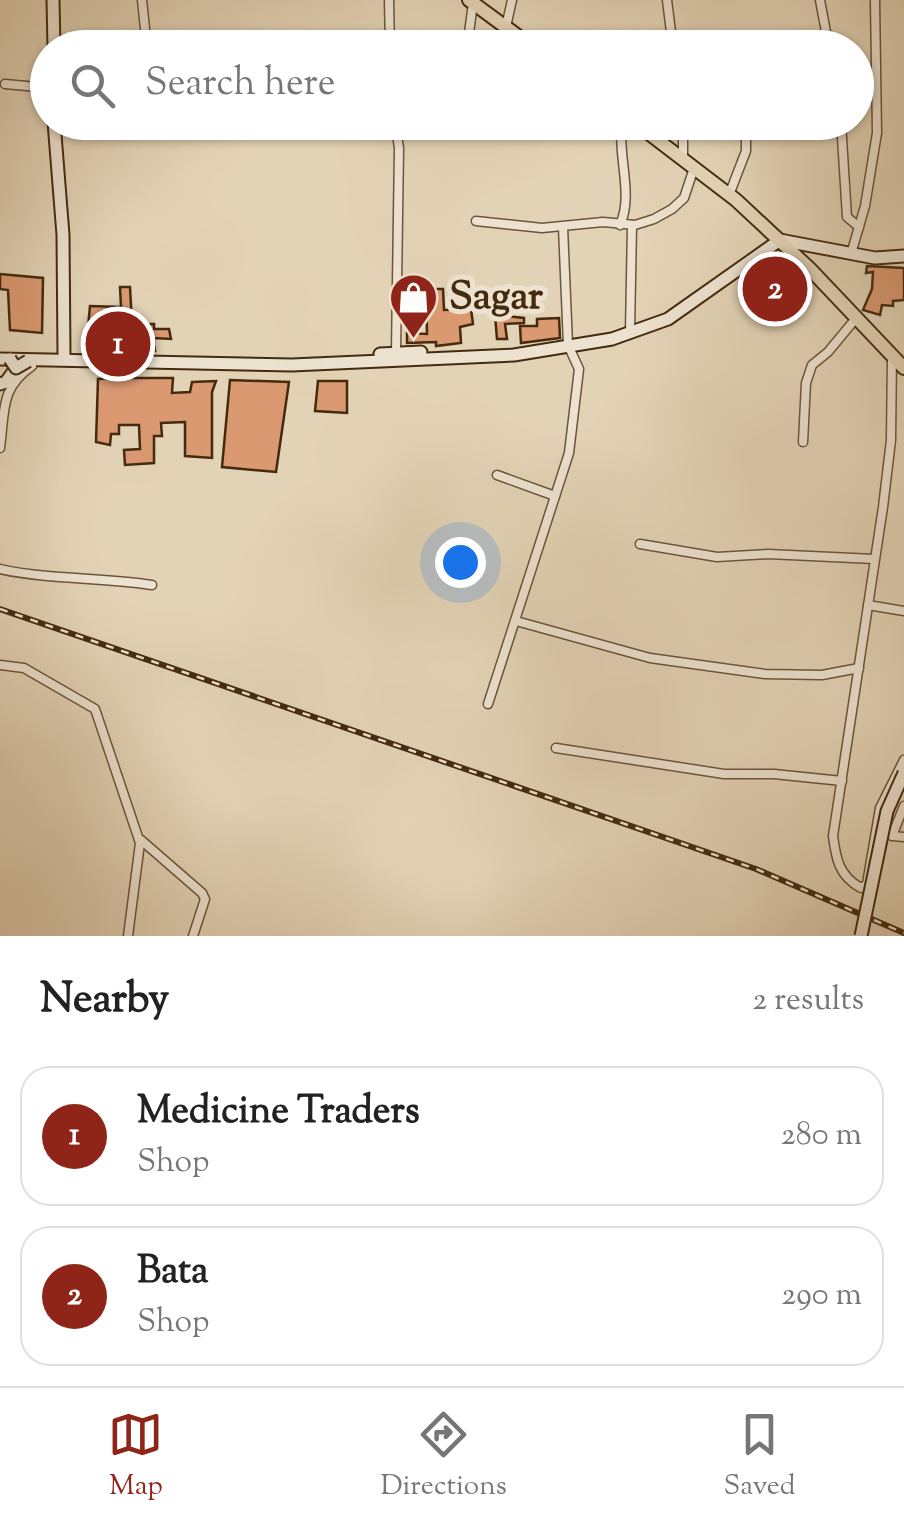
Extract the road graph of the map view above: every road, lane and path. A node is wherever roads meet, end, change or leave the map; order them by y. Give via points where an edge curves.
1 (53, 0) edge
2 (142, 0) edge
3 (389, 0) edge
4 (512, 0) edge
5 (667, 0) edge
6 (820, 0) edge
7 (875, 0) edge
8 (471, 2) edge
9 (506, 27) junction
10 (54, 30) edge
11 (145, 30) edge
12 (390, 30) edge
13 (469, 30) edge
14 (510, 30) edge
15 (671, 30) edge
16 (826, 30) edge
17 (5, 84) dead end
18 (30, 86) edge
19 (55, 140) edge
20 (398, 140) edge
21 (622, 140) edge
22 (657, 140) edge
23 (686, 140) edge
24 (746, 140) edge
25 (842, 140) edge
26 (688, 164) junction
27 (729, 195) junction
28 (476, 221) dead end
29 (632, 224) junction
30 (620, 225) junction
31 (562, 227) junction
32 (859, 227) junction
33 (780, 240) junction
34 (851, 254) junction
35 (904, 256) edge
36 (857, 316) junction
37 (630, 332) junction
38 (568, 345) junction
39 (396, 353) junction
40 (892, 355) junction
41 (64, 356) junction
42 (464, 358) junction
43 (12, 362) edge
44 (904, 368) edge
45 (2, 386) edge
46 (803, 442) dead end
47 (0, 448) edge
48 (496, 475) dead end
49 (555, 496) junction
50 (640, 544) dead end
51 (874, 559) junction
52 (0, 570) edge
53 (152, 585) dead end
54 (868, 606) junction
55 (904, 611) edge
56 (516, 621) junction
57 (0, 665) edge
58 (859, 668) junction
59 (488, 704) dead end
60 (556, 748) dead end
61 (904, 760) edge
62 (904, 773) edge
63 (842, 781) junction
64 (904, 806) edge
65 (138, 837) junction
66 (904, 837) edge
67 (128, 936) edge
68 (193, 936) edge
69 (861, 936) edge

1 - 10 main road
2 - 11 street
3 - 12 street
4 - 9 street
5 - 15 street
6 - 16 street
7 - 32 street via 876,133
8 - 9 main road
8 - 13 street
9 - 14 main road
17 - 18 street
19 - 41 main road
20 - 39 street
21 - 30 street via 626,211
22 - 26 main road
23 - 26 street
24 - 27 street
25 - 32 street via 847,217
26 - 27 main road
26 - 29 street via 684,198 654,220
27 - 33 main road
28 - 31 street
29 - 30 street
29 - 37 street
30 - 31 street
31 - 38 street
32 - 34 street
33 - 34 main road
33 - 36 main road
33 - 37 main road via 668,319
34 - 35 main road
36 - 40 main road
36 - 46 street via 812,364
37 - 38 main road
38 - 42 main road
38 - 49 street via 579,369
39 - 41 main road via 295,360
39 - 42 main road via 454,352
40 - 44 main road
40 - 51 street via 890,440
41 - 43 main road
42 - 43 main road via 292,365
43 - 45 main road
43 - 47 street
48 - 49 street
49 - 56 street
50 - 51 street via 717,557
51 - 54 street
52 - 53 street
54 - 55 street
54 - 58 street
56 - 58 street via 650,658 765,674 822,676
56 - 59 street
57 - 65 street via 24,668 95,709
58 - 63 street
60 - 63 street via 724,774
61 - 63 street via 880,808 864,888 847,880 836,862
62 - 69 main road, bridge via 888,811
64 - 66 street via 892,836
65 - 67 street
65 - 68 street via 205,899

